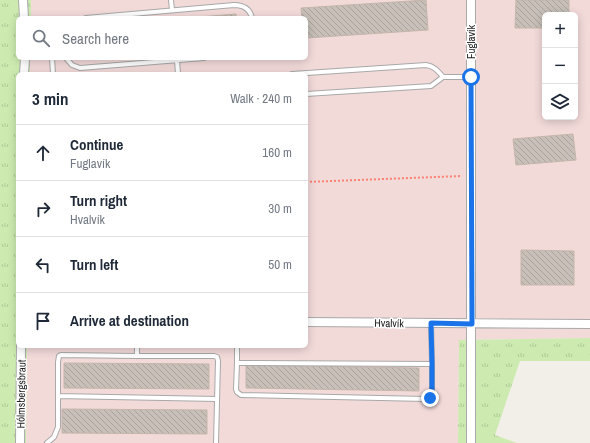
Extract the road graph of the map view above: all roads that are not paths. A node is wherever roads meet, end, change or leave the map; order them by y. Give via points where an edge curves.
1 (23, 0) edge
2 (172, 0) edge
3 (471, 0) edge
4 (172, 10) junction
5 (24, 16) edge
6 (108, 16) edge
7 (252, 16) edge
8 (24, 60) edge
9 (52, 60) edge
10 (68, 60) edge
11 (178, 60) joint
12 (24, 72) edge
13 (52, 72) edge
14 (178, 72) edge
15 (308, 73) edge
16 (443, 77) junction
17 (471, 77) junction
18 (308, 94) edge
19 (308, 322) edge
20 (431, 323) junction
21 (472, 324) junction
22 (590, 324) edge
23 (21, 348) edge
24 (137, 348) edge
25 (237, 348) edge
26 (137, 356) junction
27 (237, 363) junction
28 (432, 364) junction
29 (58, 396) junction
30 (217, 399) junction
31 (54, 437) junction
32 (20, 443) edge
33 (47, 443) edge
34 (54, 443) edge
35 (216, 443) edge
36 (471, 443) edge

1 - 5 street
2 - 4 lane
3 - 17 street, Fuglavík
4 - 6 lane
4 - 7 lane via 238,5 248,10
8 - 12 street
9 - 13 lane
10 - 11 lane via 80,68
11 - 14 lane
15 - 16 lane via 430,66
16 - 17 lane
16 - 18 lane via 431,86
17 - 21 street, Fuglavík
19 - 20 street, Hvalvík
20 - 21 street, Hvalvík
20 - 28 lane
21 - 22 street, Hvalvík
21 - 36 street
23 - 32 street, Hólmsbergsbraut
24 - 26 lane
25 - 27 lane
26 - 29 lane via 58,356
26 - 30 lane via 217,357
27 - 28 lane
27 - 28 lane via 236,389 241,395 426,399 430,398 432,393
29 - 30 lane
29 - 31 lane via 58,427
30 - 35 lane
31 - 33 lane
31 - 34 lane

